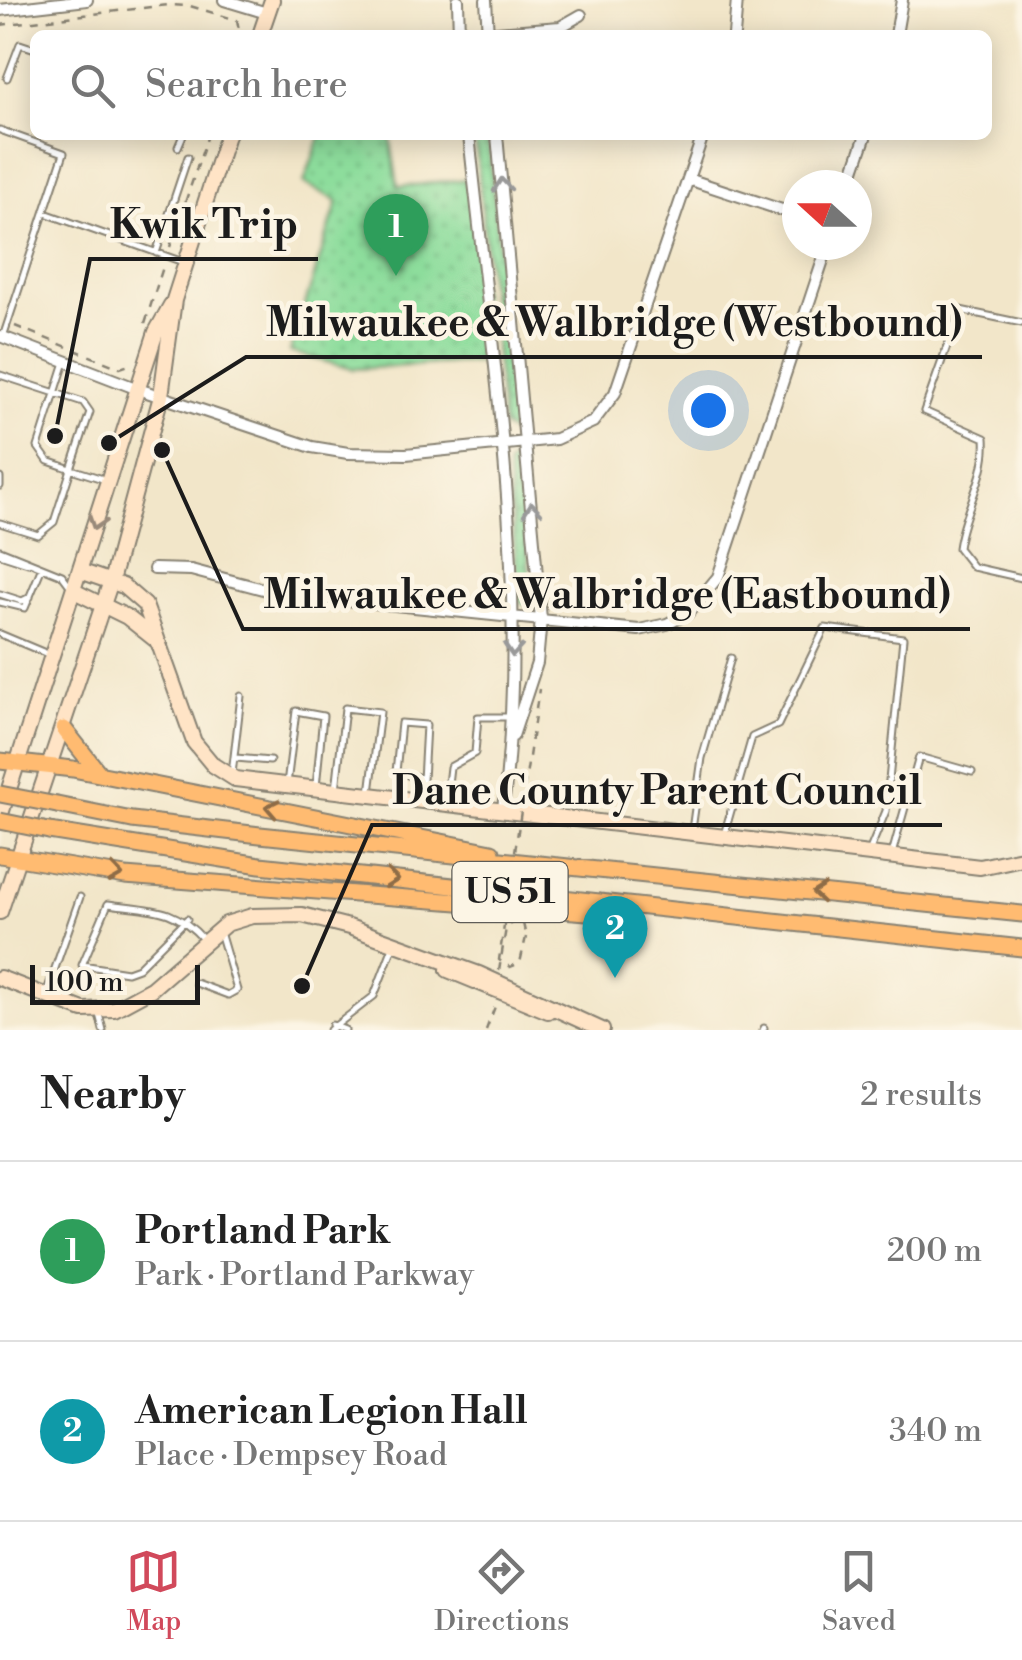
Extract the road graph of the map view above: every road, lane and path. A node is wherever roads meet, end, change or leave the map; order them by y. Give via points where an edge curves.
1 (87, 0) edge
2 (224, 0) edge
3 (458, 0) edge
4 (486, 0) edge
5 (737, 0) edge
6 (902, 0) edge
7 (270, 6) edge
8 (0, 10) edge
9 (581, 15) dead end
10 (0, 25) edge
11 (239, 30) edge
12 (262, 30) edge
13 (459, 30) edge
14 (488, 30) edge
15 (536, 30) edge
16 (734, 30) edge
17 (897, 30) edge
18 (30, 48) edge
19 (7, 78) dead end
20 (0, 130) edge
21 (180, 140) edge
22 (206, 140) edge
23 (224, 140) edge
24 (469, 140) edge
25 (497, 140) edge
26 (700, 140) edge
27 (864, 140) edge
28 (178, 147) dead end
29 (188, 157) dead end
30 (854, 170) edge
31 (688, 179) junction
32 (782, 210) edge
33 (45, 213) junction
34 (156, 252) junction
35 (167, 256) junction
36 (823, 260) edge
37 (184, 263) junction
38 (174, 300) junction
39 (8, 322) junction
40 (1022, 323) edge
41 (144, 326) dead end
42 (2, 336) edge
43 (133, 361) dead end
44 (65, 362) junction
45 (0, 374) edge
46 (138, 389) junction
47 (53, 392) junction
48 (161, 396) junction
49 (526, 444) junction
50 (500, 447) junction
51 (71, 469) junction
52 (0, 478) edge
53 (109, 481) junction
54 (0, 486) edge
55 (0, 523) edge
56 (0, 552) edge
57 (42, 567) junction
58 (154, 569) dead end
59 (80, 571) junction
60 (1022, 578) edge
61 (111, 581) junction
62 (74, 591) junction
63 (0, 594) edge
64 (30, 597) junction
65 (0, 602) edge
66 (104, 604) junction
67 (515, 618) junction
68 (541, 620) junction
69 (1, 639) edge
70 (156, 641) junction
71 (52, 656) junction
72 (732, 658) dead end
73 (539, 689) dead end
74 (241, 696) dead end
75 (509, 717) junction
76 (64, 728) junction
77 (511, 742) junction
78 (236, 758) junction
79 (0, 761) edge
80 (270, 762) dead end
81 (18, 764) junction
82 (51, 767) junction
83 (972, 772) dead end
84 (102, 775) junction
85 (231, 777) junction
86 (421, 778) junction
87 (287, 786) junction
88 (316, 791) junction
89 (335, 793) junction
90 (0, 794) edge
91 (370, 797) junction
92 (422, 802) junction
93 (446, 804) junction
94 (503, 810) junction
95 (0, 819) edge
96 (692, 833) junction
97 (723, 838) junction
98 (0, 855) edge
99 (868, 855) junction
100 (891, 857) junction
101 (20, 858) junction
102 (1022, 858) edge
103 (539, 864) junction
104 (80, 897) dead end
105 (0, 912) edge
106 (1022, 914) edge
107 (187, 919) junction
108 (759, 921) junction
109 (218, 929) junction
110 (204, 940) junction
111 (394, 944) junction
112 (1022, 948) edge
113 (499, 972) dead end
114 (0, 978) edge
115 (196, 983) dead end
116 (46, 996) junction
117 (496, 1004) dead end
118 (99, 1011) junction
119 (331, 1027) edge
120 (103, 1030) edge
121 (345, 1030) edge
122 (486, 1030) edge
123 (602, 1030) edge

1 - 8 street
2 - 7 street
3 - 13 street
4 - 14 street
5 - 16 street
6 - 17 street
7 - 12 street
9 - 15 street via 560,28
10 - 11 path via 178,5 237,20
18 - 19 lane via 20,44
20 - 33 lane via 64,153
21 - 28 lane
22 - 35 path
23 - 37 street
24 - 50 street
49 -> 25 street
26 - 31 street
27 - 30 street
29 - 34 lane
31 - 32 street
31 - 49 street via 611,401 580,431
33 - 34 lane
33 - 39 lane
34 - 35 lane
35 - 37 lane
35 - 41 path
36 - 68 street via 718,576 705,598 676,620 648,629
37 - 38 street
38 - 46 street
38 - 48 street
39 - 42 lane
39 - 43 path via 120,368
40 - 60 lane via 960,310 924,410 985,438 986,462 958,548 973,567
42 - 44 street
44 - 46 street
44 - 47 lane
45 - 47 lane
46 - 48 street
46 - 53 street
47 - 51 lane via 38,447 48,461
47 - 51 lane via 83,402 90,412
48 - 50 street via 348,454
48 - 61 street
49 - 50 street
68 -> 49 street
50 - 67 street
51 - 53 lane
51 - 55 lane via 47,532
52 - 54 lane
53 -> 59 street
56 - 57 lane
57 - 62 lane via 62,574
57 - 64 lane
58 - 67 street via 191,570 278,594
59 - 61 street
59 - 62 street
61 - 66 street
61 - 70 street via 144,605
62 - 66 street
62 - 71 street
63 - 64 lane
64 - 65 lane via 22,609
66 - 70 street
66 - 76 street
67 - 68 street
67 -> 75 street
68 - 77 street via 537,663
69 - 71 lane
70 - 85 street via 194,742
71 - 81 street
72 - 96 lane via 702,758
73 - 113 path, bridge via 498,944 502,963 520,963 526,937 523,923 506,928
74 - 78 lane
75 - 77 street
75 - 93 lane via 478,717 475,753 450,767
76 - 82 street
76 - 84 main road
77 - 94 street
78 - 80 lane
78 - 85 lane
79 - 81 main road
81 - 82 main road
81 - 95 street
82 - 84 main road
82 - 101 street
83 - 100 lane via 919,757
103 -> 84 main road via 451,840
85 - 87 street
86 - 86 lane via 426,725 401,722 396,772
86 - 92 lane
87 - 88 street
87 - 88 lane via 294,712 320,713
88 - 89 street
89 - 91 street
89 - 91 lane via 345,708 380,712
90 - 103 main road, US 51, bridge via 132,820
91 - 92 street
92 - 93 street
93 - 94 street
94 - 96 street
95 -> 108 main road, US 51, bridge via 127,846
96 - 97 street
97 - 99 street
97 - 99 lane via 752,737 778,725 825,628 903,638 886,811
98 - 101 main road
99 - 100 street
100 - 102 street via 980,867
101 - 105 street
101 -> 108 main road via 125,876
106 -> 103 main road, US 51
104 - 116 lane
107 - 107 lane via 108,904 82,965 138,968
107 - 110 lane
108 - 112 main road, US 51
109 - 110 street
109 - 111 street via 252,916 302,915
109 - 115 lane via 237,990 228,995
110 - 118 street via 140,997
111 - 119 lane via 374,996
111 - 123 street via 469,982
114 - 116 street
116 - 118 street
117 - 122 path
118 - 120 lane
119 - 121 lane

